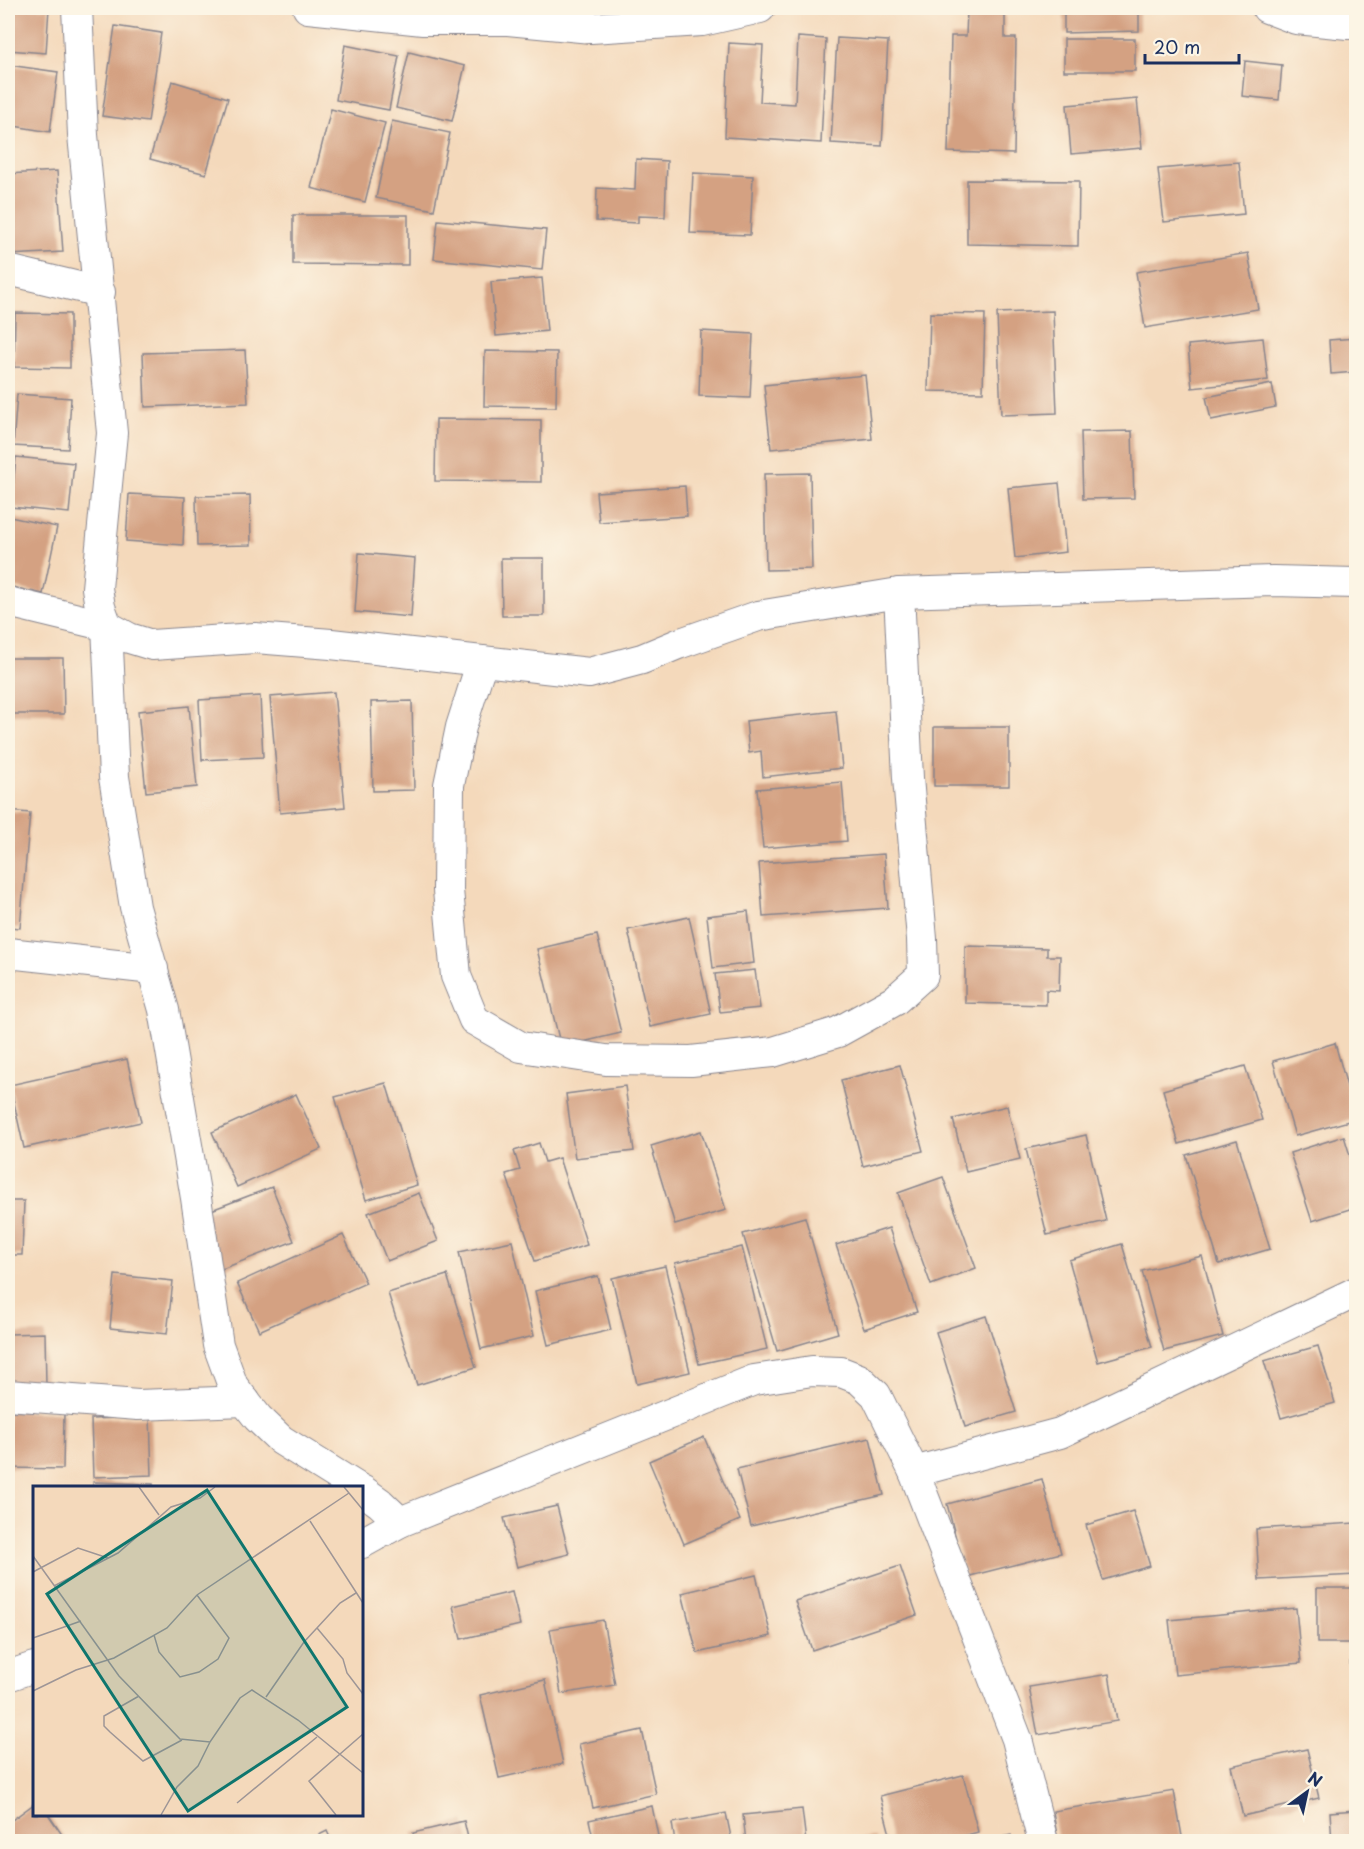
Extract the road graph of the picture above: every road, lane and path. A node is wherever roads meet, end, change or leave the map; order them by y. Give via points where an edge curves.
1 (77, 8) edge
2 (308, 8) edge
3 (760, 8) edge
4 (1267, 8) edge
5 (504, 14) edge
6 (1356, 23) edge
7 (8, 270) edge
8 (100, 292) junction
9 (1356, 583) edge
10 (898, 593) junction
11 (8, 602) edge
12 (107, 626) junction
13 (482, 661) junction
14 (8, 953) edge
15 (153, 969) junction
16 (1356, 1292) edge
17 (8, 1395) edge
18 (245, 1401) junction
19 (915, 1472) junction
20 (354, 1486) edge
21 (363, 1491) edge
22 (400, 1522) junction
23 (363, 1542) edge
24 (33, 1667) edge
25 (8, 1676) edge
26 (1043, 1842) edge

1 - 8 street via 83,135
2 - 5 street via 423,20
3 - 5 street via 702,21 591,28
4 - 6 street via 1296,19
7 - 8 street
8 - 12 street via 112,433 97,588
9 - 10 street via 1273,581
10 - 13 street via 758,616 642,659 589,673
10 - 13 street via 923,975 894,1001 838,1032 773,1052 691,1061 606,1060 521,1047 474,1020 456,976 448,890 449,784
11 - 12 street
12 - 13 street via 129,639 152,645 255,638
12 - 15 street via 114,777 135,907
14 - 15 street
15 - 18 street via 166,1022 218,1345 233,1386
16 - 19 street via 1060,1433
17 - 18 street via 138,1405
18 - 20 street via 281,1440
19 - 22 street via 876,1395 859,1379 841,1372 812,1371 754,1380
19 - 26 street via 1017,1739
21 - 22 street
22 - 23 street
24 - 25 street

